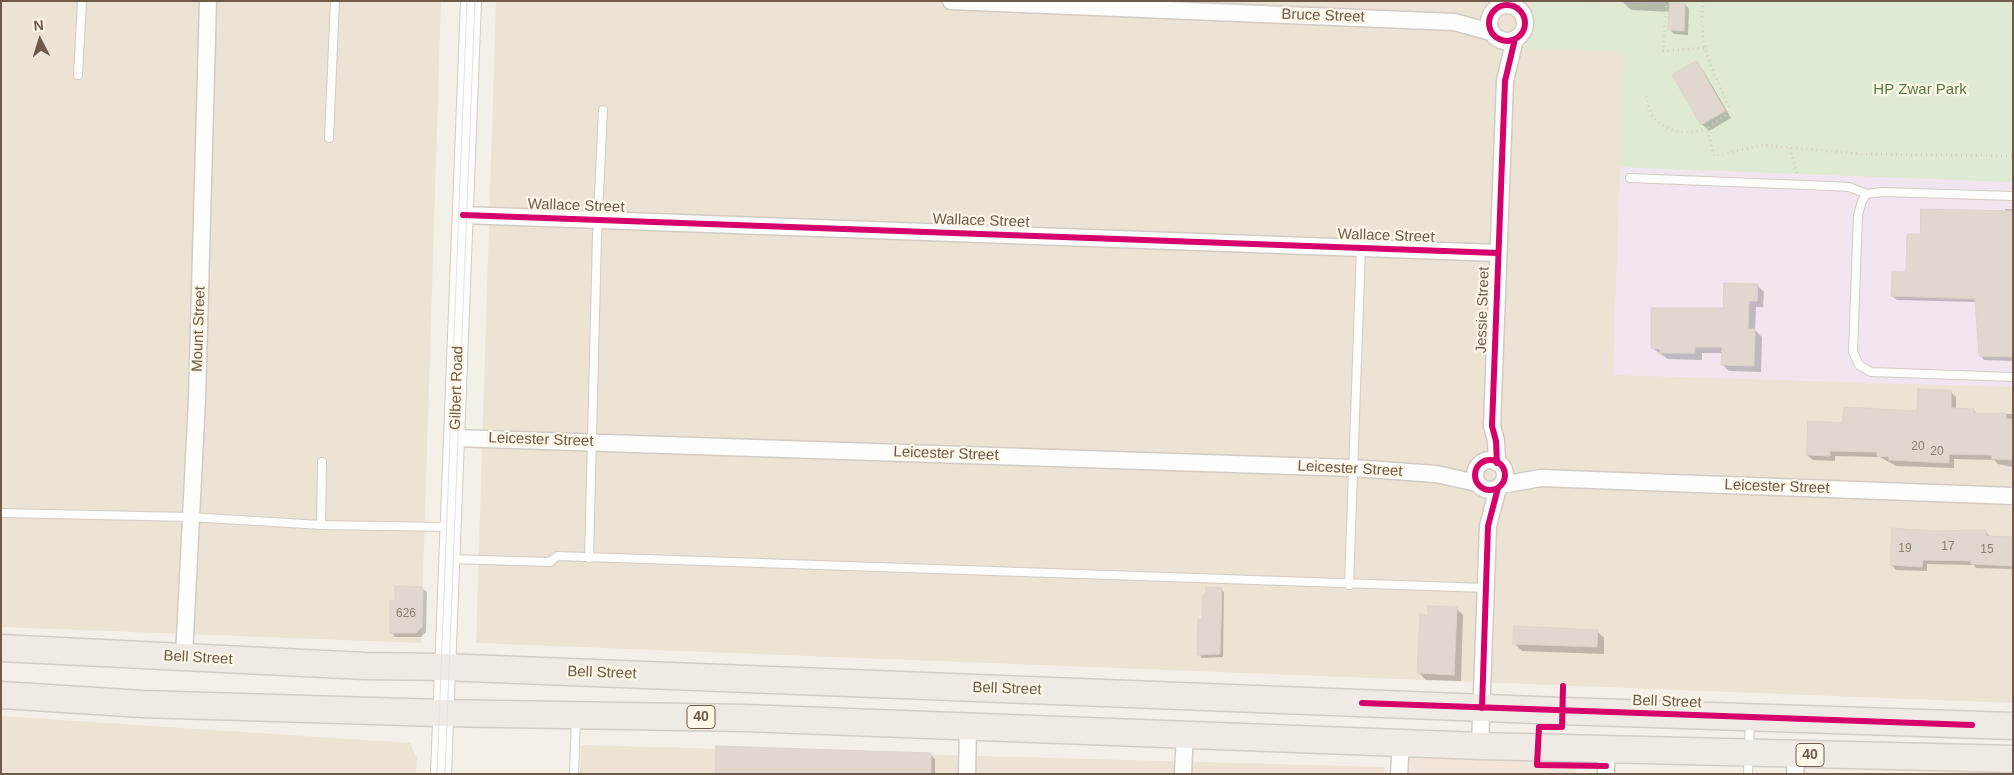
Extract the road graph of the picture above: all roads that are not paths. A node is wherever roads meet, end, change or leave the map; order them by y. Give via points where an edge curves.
1 (82, 1) edge
2 (208, 1) edge
3 (335, 1) edge
4 (471, 1) edge
5 (951, 1) edge
6 (1516, 5) edge
7 (1496, 8) edge
8 (1454, 22) junction
9 (1494, 35) junction
10 (1515, 39) junction
11 (78, 75) dead end
12 (1505, 81) junction
13 (603, 110) dead end
14 (329, 138) dead end
15 (1630, 178) dead end
16 (1867, 194) junction
17 (2013, 196) edge
18 (463, 215) junction
19 (597, 220) junction
20 (1361, 248) junction
21 (1498, 253) junction
22 (2013, 377) edge
23 (1492, 426) junction
24 (455, 438) junction
25 (591, 442) junction
26 (322, 462) dead end
27 (1500, 465) junction
28 (1353, 468) junction
29 (1479, 475) junction
30 (1541, 478) junction
31 (1499, 486) junction
32 (2013, 496) edge
33 (1, 513) edge
34 (190, 517) junction
35 (321, 525) junction
36 (1488, 526) junction
37 (452, 527) junction
38 (588, 558) junction
39 (450, 559) junction
40 (1349, 585) junction
41 (1486, 588) junction
42 (1, 648) edge
43 (184, 657) junction
44 (447, 667) junction
45 (1, 694) edge
46 (1482, 708) junction
47 (444, 713) junction
48 (576, 715) junction
49 (1750, 718) junction
50 (968, 726) junction
51 (2013, 726) edge
52 (1185, 733) junction
53 (1401, 742) junction
54 (1480, 746) junction
55 (1606, 748) junction
56 (2013, 759) edge
57 (1748, 763) edge
58 (1796, 764) edge
59 (1982, 766) edge
60 (441, 774) edge
61 (574, 774) edge
62 (967, 774) edge
63 (1183, 774) edge
64 (1399, 774) edge
65 (1606, 774) edge

1 - 11 lane
2 - 34 street, Mount Street via 197,389
3 - 14 lane
4 - 18 street, Gilbert Road
5 - 8 street, Bruce Street
6 - 7 street
6 - 10 street via 1524,23
7 - 8 street, Bruce Street
7 - 9 street via 1489,22
8 - 9 street, Bruce Street
9 - 10 street via 1505,41
9 - 12 street, Jessie Street
10 - 12 street, Jessie Street
12 - 21 street, Jessie Street
13 - 19 lane
15 - 16 lane via 1850,187
16 - 17 lane
16 - 22 lane via 1858,216 1853,352 1859,365 1871,372
18 - 19 street, Wallace Street
18 - 24 street, Gilbert Road
19 - 20 street, Wallace Street
19 - 25 lane
20 - 21 street, Wallace Street
20 - 28 lane
21 - 23 street, Jessie Street
23 - 27 street, Jessie Street
23 - 29 street, Jessie Street
24 - 25 street, Leicester Street
24 - 37 street, Gilbert Road
25 - 28 street, Leicester Street
25 - 38 lane
26 - 35 lane
27 - 29 street via 1490,461
27 - 30 street, Leicester Street
27 - 31 street via 1504,477
28 - 29 street, Leicester Street
28 - 40 lane
29 - 31 street via 1489,490
29 - 36 street, Jessie Street
30 - 31 street, Leicester Street
30 - 32 street, Leicester Street
31 - 36 street, Jessie Street
33 - 34 lane
34 - 35 lane
34 - 43 street, Mount Street
35 - 37 lane
36 - 41 street, Jessie Street
37 - 39 street, Gilbert Road
38 - 39 lane via 558,556 550,562
38 - 40 lane
39 - 44 street, Gilbert Road
40 - 41 lane
41 - 46 street, Jessie Street
42 - 43 highway, Bell Street
43 - 44 highway, Bell Street
44 - 46 highway, Bell Street
44 - 47 street, Gilbert Road
45 - 47 highway, 40 via 143,704
46 - 49 highway, Bell Street
46 - 54 street, Jessie Street
47 - 48 highway, 40
47 - 60 street, Gilbert Road
48 - 50 highway, 40
48 - 61 lane
49 - 51 highway, Bell Street
49 - 57 lane
50 - 52 highway, 40
50 - 62 street
52 - 53 highway, 40
52 - 63 street
53 - 54 highway, 40
53 - 64 street
54 - 55 highway, 40
55 - 57 highway, 40
55 - 65 street
56 - 59 highway, 40
57 - 58 highway, 40
58 - 59 highway, 40

